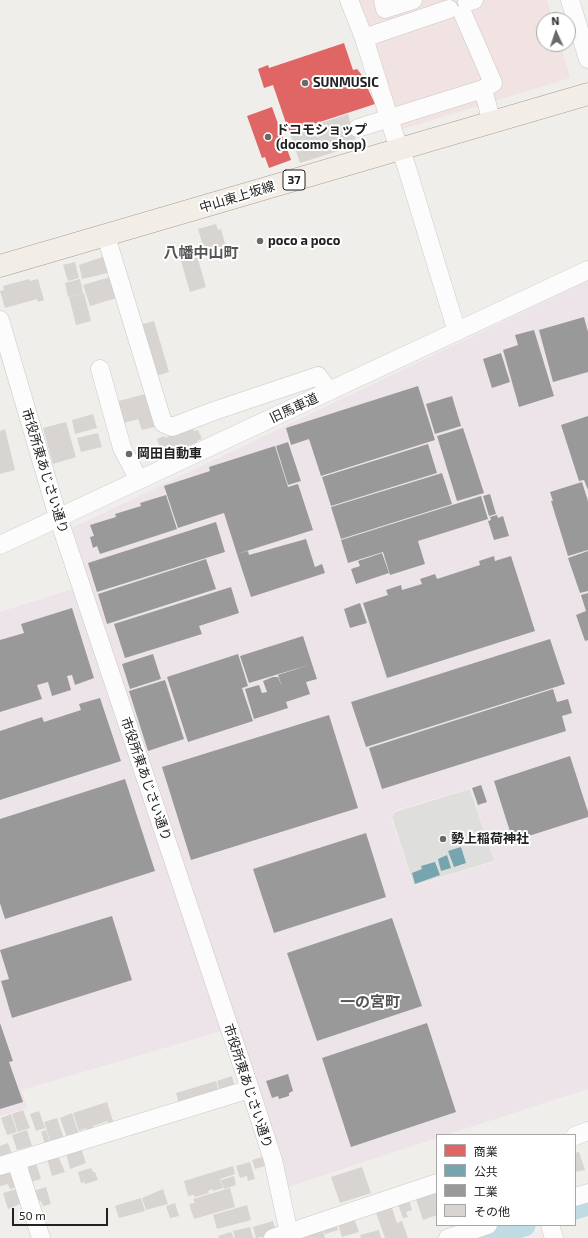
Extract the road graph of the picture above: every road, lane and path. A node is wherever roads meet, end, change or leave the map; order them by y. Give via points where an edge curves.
1 (349, 0) edge
2 (383, 0) edge
3 (413, 0) edge
4 (570, 0) edge
5 (461, 4) edge
6 (364, 38) junction
7 (588, 59) edge
8 (483, 89) junction
9 (588, 94) edge
10 (388, 118) junction
11 (492, 123) junction
12 (358, 128) dead end
13 (400, 148) junction
14 (106, 236) junction
15 (0, 266) edge
16 (588, 270) edge
17 (0, 320) edge
18 (457, 332) junction
19 (100, 369) dead end
20 (329, 391) junction
21 (139, 480) junction
22 (58, 517) junction
23 (0, 545) edge
24 (250, 1089) junction
25 (588, 1131) edge
26 (576, 1136) edge
27 (8, 1164) edge
28 (436, 1183) edge
29 (588, 1193) edge
30 (576, 1197) edge
31 (550, 1226) edge
32 (483, 1230) edge
33 (284, 1236) edge
34 (42, 1238) edge
35 (448, 1238) edge
36 (554, 1238) edge

1 - 6 street
2 - 3 street via 386,9
4 - 7 street
5 - 6 street
5 - 8 street via 493,83
6 - 10 street
8 - 10 street
8 - 11 street
9 - 11 main road, 中山東上坂線 / 37
10 - 12 street
10 - 13 street
11 - 13 main road, 中山東上坂線 / 37
13 - 14 main road, 中山東上坂線 / 37
13 - 18 street
14 - 15 main road, 中山東上坂線 / 37
14 - 20 street via 163,423 172,427 318,376
16 - 18 street, 旧馬車道
17 - 22 street, 市役所東あじさい通り
18 - 20 street, 旧馬車道
19 - 21 street via 122,448
20 - 21 street, 旧馬車道
21 - 22 street, 旧馬車道
22 - 23 street, 旧馬車道
22 - 24 street, 市役所東あじさい通り
24 - 27 street
24 - 33 street, 市役所東あじさい通り via 272,1160
25 - 26 street
27 - 34 street
28 - 33 street
29 - 30 street
31 - 36 street
32 - 35 street

